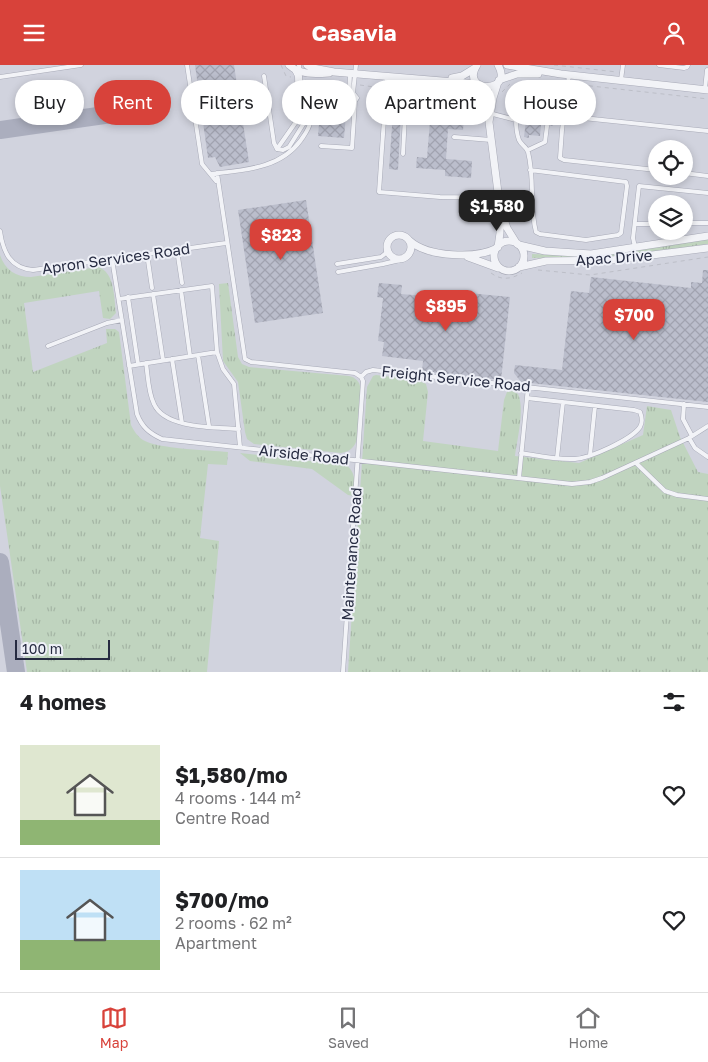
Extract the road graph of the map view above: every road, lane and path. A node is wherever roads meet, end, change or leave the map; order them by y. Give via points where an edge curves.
1 (81, 65) edge
2 (187, 65) edge
3 (281, 65) edge
4 (307, 65) edge
5 (356, 65) edge
6 (498, 65) edge
7 (507, 65) edge
8 (554, 65) edge
9 (623, 65) edge
10 (658, 65) edge
11 (688, 65) edge
12 (708, 65) edge
13 (476, 66) edge
14 (708, 70) edge
15 (334, 72) junction
16 (622, 72) junction
17 (297, 73) edge
18 (352, 73) junction
19 (565, 74) junction
20 (264, 76) dead end
21 (387, 76) junction
22 (0, 77) edge
23 (407, 77) junction
24 (434, 79) junction
25 (308, 80) edge
26 (351, 80) edge
27 (387, 80) edge
28 (407, 80) edge
29 (441, 80) edge
30 (475, 80) edge
31 (568, 80) edge
32 (499, 81) junction
33 (621, 81) junction
34 (495, 83) edge
35 (596, 86) edge
36 (706, 89) edge
37 (495, 95) edge
38 (708, 99) edge
39 (596, 119) edge
40 (294, 125) edge
41 (303, 125) edge
42 (310, 125) edge
43 (354, 125) edge
44 (384, 125) edge
45 (405, 125) edge
46 (489, 125) edge
47 (517, 125) edge
48 (563, 125) edge
49 (548, 126) dead end
50 (708, 131) edge
51 (454, 137) dead end
52 (491, 140) junction
53 (321, 146) dead end
54 (277, 149) junction
55 (528, 150) junction
56 (403, 154) dead end
57 (648, 169) edge
58 (530, 170) junction
59 (216, 173) junction
60 (211, 174) junction
61 (693, 174) edge
62 (708, 175) edge
63 (218, 184) junction
64 (708, 193) edge
65 (531, 197) junction
66 (499, 198) junction
67 (500, 208) junction
68 (648, 223) edge
69 (693, 223) edge
70 (708, 223) edge
71 (635, 224) junction
72 (0, 231) edge
73 (708, 236) edge
74 (410, 241) junction
75 (226, 243) junction
76 (518, 245) junction
77 (635, 247) junction
78 (708, 247) edge
79 (497, 248) junction
80 (387, 249) junction
81 (177, 250) junction
82 (435, 252) junction
83 (147, 254) junction
84 (461, 255) junction
85 (708, 257) edge
86 (403, 258) junction
87 (112, 259) junction
88 (337, 265) dead end
89 (531, 269) dead end
90 (503, 270) junction
91 (521, 270) junction
92 (338, 271) dead end
93 (490, 272) dead end
94 (182, 283) dead end
95 (152, 288) dead end
96 (181, 290) junction
97 (153, 294) junction
98 (128, 297) junction
99 (118, 299) junction
100 (122, 320) junction
101 (48, 346) dead end
102 (217, 352) junction
103 (198, 355) junction
104 (190, 356) junction
105 (172, 359) junction
106 (163, 360) junction
107 (146, 363) junction
108 (138, 364) junction
109 (129, 365) junction
110 (361, 377) junction
111 (528, 387) junction
112 (527, 398) junction
113 (563, 402) junction
114 (684, 404) junction
115 (595, 406) junction
116 (708, 407) edge
117 (182, 423) junction
118 (209, 426) junction
119 (708, 426) edge
120 (239, 429) junction
121 (690, 437) junction
122 (240, 447) junction
123 (521, 453) junction
124 (590, 455) junction
125 (708, 455) edge
126 (557, 458) junction
127 (358, 461) junction
128 (636, 463) junction
129 (518, 478) junction
130 (708, 499) edge
131 (343, 672) edge

1 - 22 lane
2 - 60 lane via 202,164
3 - 17 path via 286,76
4 - 15 street
5 - 18 lane
6 - 32 street
7 - 19 street
8 - 16 path
9 - 16 lane
10 - 11 lane via 684,68
12 - 14 lane
13 - 24 street via 459,77
13 - 30 street
14 - 36 lane
15 - 17 street
15 - 18 street
16 - 33 lane
17 - 25 path
18 - 21 street
18 - 26 lane
19 - 31 lane
19 - 32 street via 517,74
19 - 33 street
20 - 54 lane
21 - 23 street
21 - 27 lane
23 - 24 street
23 - 28 lane
24 - 29 street
32 - 34 street
32 - 37 street
33 - 36 street
35 - 38 path
39 - 50 lane
40 - 54 lane
41 - 54 lane via 288,148
42 - 59 lane via 293,151 281,159 256,168
43 - 53 lane via 352,148
44 - 66 lane via 379,191
45 - 56 lane
46 - 52 street
47 - 55 lane via 519,140
48 - 57 lane via 559,156 564,160
49 - 55 lane via 545,142
51 - 52 lane
52 - 66 street
55 - 58 lane
58 - 65 lane
58 - 65 lane via 626,181 621,233 590,240 538,234
59 - 60 lane
59 - 63 lane, Freight Service Road
60 - 63 lane
61 - 62 lane
63 - 75 lane, Freight Service Road
64 - 71 lane via 641,186
65 - 66 lane
66 - 67 street
67 - 76 street
67 - 79 street
68 - 71 lane
69 - 70 lane
71 - 77 lane
72 - 87 lane, Apron Services Road via 6,254 16,265 26,269 41,270
73 - 77 street, Apac Drive
74 - 80 street via 402,235 394,236
74 - 82 street
74 - 86 street via 411,251
75 - 81 lane, Apron Services Road
75 - 110 lane, Freight Service Road via 247,361 355,373
76 - 77 street, Apac Drive via 534,250 571,253
76 - 79 street via 507,242
76 - 91 street via 524,256
78 - 91 street, Apac Drive via 612,260 546,261
79 - 84 street via 486,253
79 - 90 street via 495,260
80 - 86 street via 391,257
80 - 88 lane via 381,257
81 - 83 lane, Apron Services Road
81 - 94 lane
82 - 84 street
82 - 86 street
83 - 87 lane, Apron Services Road
83 - 95 lane
84 - 90 street
85 - 89 path via 590,275
86 - 92 lane
87 - 99 lane, Airside Road
90 - 91 street
91 - 93 path via 509,279
96 - 97 lane
96 - 102 lane via 212,286
96 - 104 lane
97 - 98 lane
97 - 106 lane
98 - 99 lane
98 - 108 lane
99 - 100 lane, Airside Road
100 - 101 lane
100 - 109 lane, Airside Road
102 - 103 lane
102 - 120 lane via 223,369 234,384
103 - 104 lane
103 - 118 lane
104 - 105 lane
105 - 106 lane
105 - 117 lane
106 - 107 lane
107 - 108 lane
107 - 117 lane via 154,405 163,417
108 - 109 lane
109 - 122 lane, Airside Road via 137,414 150,433 169,440
110 - 111 lane, Freight Service Road via 367,371 373,371
110 - 127 lane, Maintenance Road
111 - 112 lane
111 - 114 lane, Freight Service Road
112 - 113 lane
112 - 123 lane
113 - 115 lane
113 - 126 lane
114 - 116 lane, Freight Service Road
114 - 121 lane via 684,419
115 - 124 lane
115 - 124 lane via 634,410 640,412 642,421 628,438
117 - 118 lane
118 - 120 lane
119 - 121 lane, Airside Road
120 - 122 lane
121 - 125 lane via 694,447
121 - 128 lane, Airside Road
122 - 127 lane, Airside Road
123 - 126 lane
123 - 129 lane
124 - 126 lane via 576,459
127 - 129 lane, Airside Road
127 - 131 lane, Maintenance Road
128 - 129 lane, Airside Road via 586,483
128 - 130 lane via 665,491

